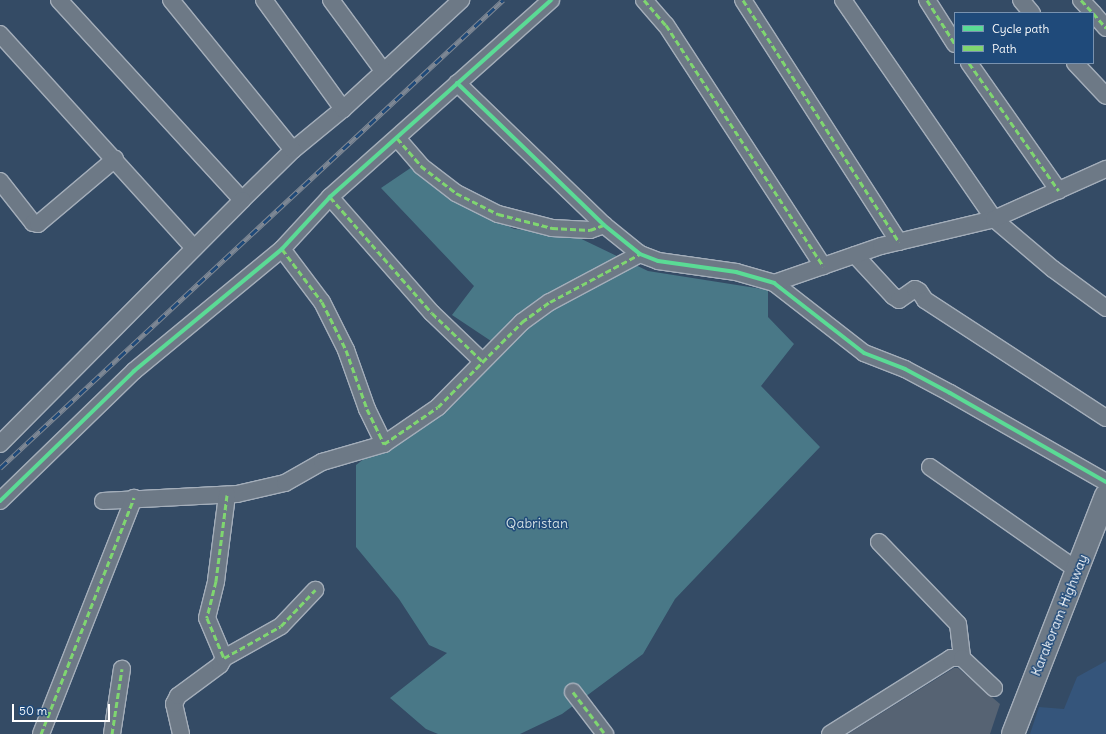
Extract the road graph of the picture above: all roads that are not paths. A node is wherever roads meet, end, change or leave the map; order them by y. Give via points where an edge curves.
1 (59, 0) edge
2 (171, 0) edge
3 (264, 0) edge
4 (331, 0) edge
5 (550, 0) edge
6 (644, 0) edge
7 (743, 0) edge
8 (843, 0) edge
9 (927, 0) edge
10 (1021, 0) edge
11 (1081, 0) edge
12 (453, 3) edge
13 (1031, 12) edge
14 (1092, 12) edge
15 (1094, 14) edge
16 (1106, 28) edge
17 (0, 34) edge
18 (954, 42) edge
19 (969, 64) edge
20 (1076, 64) edge
21 (384, 72) junction
22 (457, 83) junction
23 (1106, 96) edge
24 (343, 109) junction
25 (397, 138) junction
26 (293, 150) junction
27 (115, 159) junction
28 (1106, 169) edge
29 (0, 181) edge
30 (1059, 191) junction
31 (330, 197) junction
32 (242, 200) junction
33 (994, 219) junction
34 (604, 225) junction
35 (899, 242) junction
36 (194, 248) junction
37 (282, 249) junction
38 (640, 254) junction
39 (855, 255) junction
40 (823, 266) junction
41 (774, 283) junction
42 (1106, 308) edge
43 (482, 361) junction
44 (1106, 418) edge
45 (0, 444) edge
46 (384, 444) junction
47 (930, 467) dead end
48 (1106, 482) edge
49 (227, 495) junction
50 (134, 498) junction
51 (0, 501) edge
52 (103, 501) dead end
53 (1105, 502) edge
54 (879, 542) dead end
55 (1077, 570) junction
56 (315, 590) dead end
57 (224, 658) junction
58 (962, 658) junction
59 (122, 670) dead end
60 (994, 688) dead end
61 (573, 692) dead end
62 (41, 734) edge
63 (112, 734) edge
64 (180, 734) edge
65 (605, 734) edge
66 (830, 734) edge
67 (1013, 734) edge

1 - 32 street
2 - 26 street
3 - 24 street
4 - 21 street
5 - 22 street
6 - 40 street via 670,32
7 - 35 street
8 - 33 street
9 - 18 street
10 - 13 street
11 - 14 street
12 - 21 street
15 - 16 street
17 - 27 street via 27,67
19 - 30 street
20 - 23 street
21 - 24 street
22 - 25 street
22 - 34 street
24 - 26 street
25 - 31 street
25 - 34 street via 420,166 456,193 498,214 552,228 590,230
26 - 32 street
27 - 29 street via 38,224 32,223
27 - 36 street
28 - 30 street
30 - 33 street
31 - 37 street
31 - 43 street via 432,313
32 - 36 street
33 - 35 street
33 - 42 street via 1053,269
34 - 38 street
35 - 39 street
36 - 45 street via 130,311 94,352
37 - 46 street via 322,302 346,350 367,409
37 - 51 street via 134,371
38 - 41 street via 658,261 736,272
38 - 43 street via 550,302 522,322
39 - 40 street
39 - 44 street via 899,300 915,289 919,291 925,300
40 - 41 street
41 - 48 street via 864,353 905,369 950,392
43 - 46 street via 438,407
46 - 49 street via 322,462 285,483
47 - 55 street
49 - 50 street
49 - 57 street via 216,581 206,618
50 - 52 street
50 - 62 street
53 - 55 highway, Karakoram Highway
54 - 58 street via 958,624
55 - 67 highway, Karakoram Highway
56 - 57 street via 281,626
57 - 64 street via 220,665 175,699
58 - 60 street
58 - 66 street via 951,658
59 - 63 street
61 - 65 street

